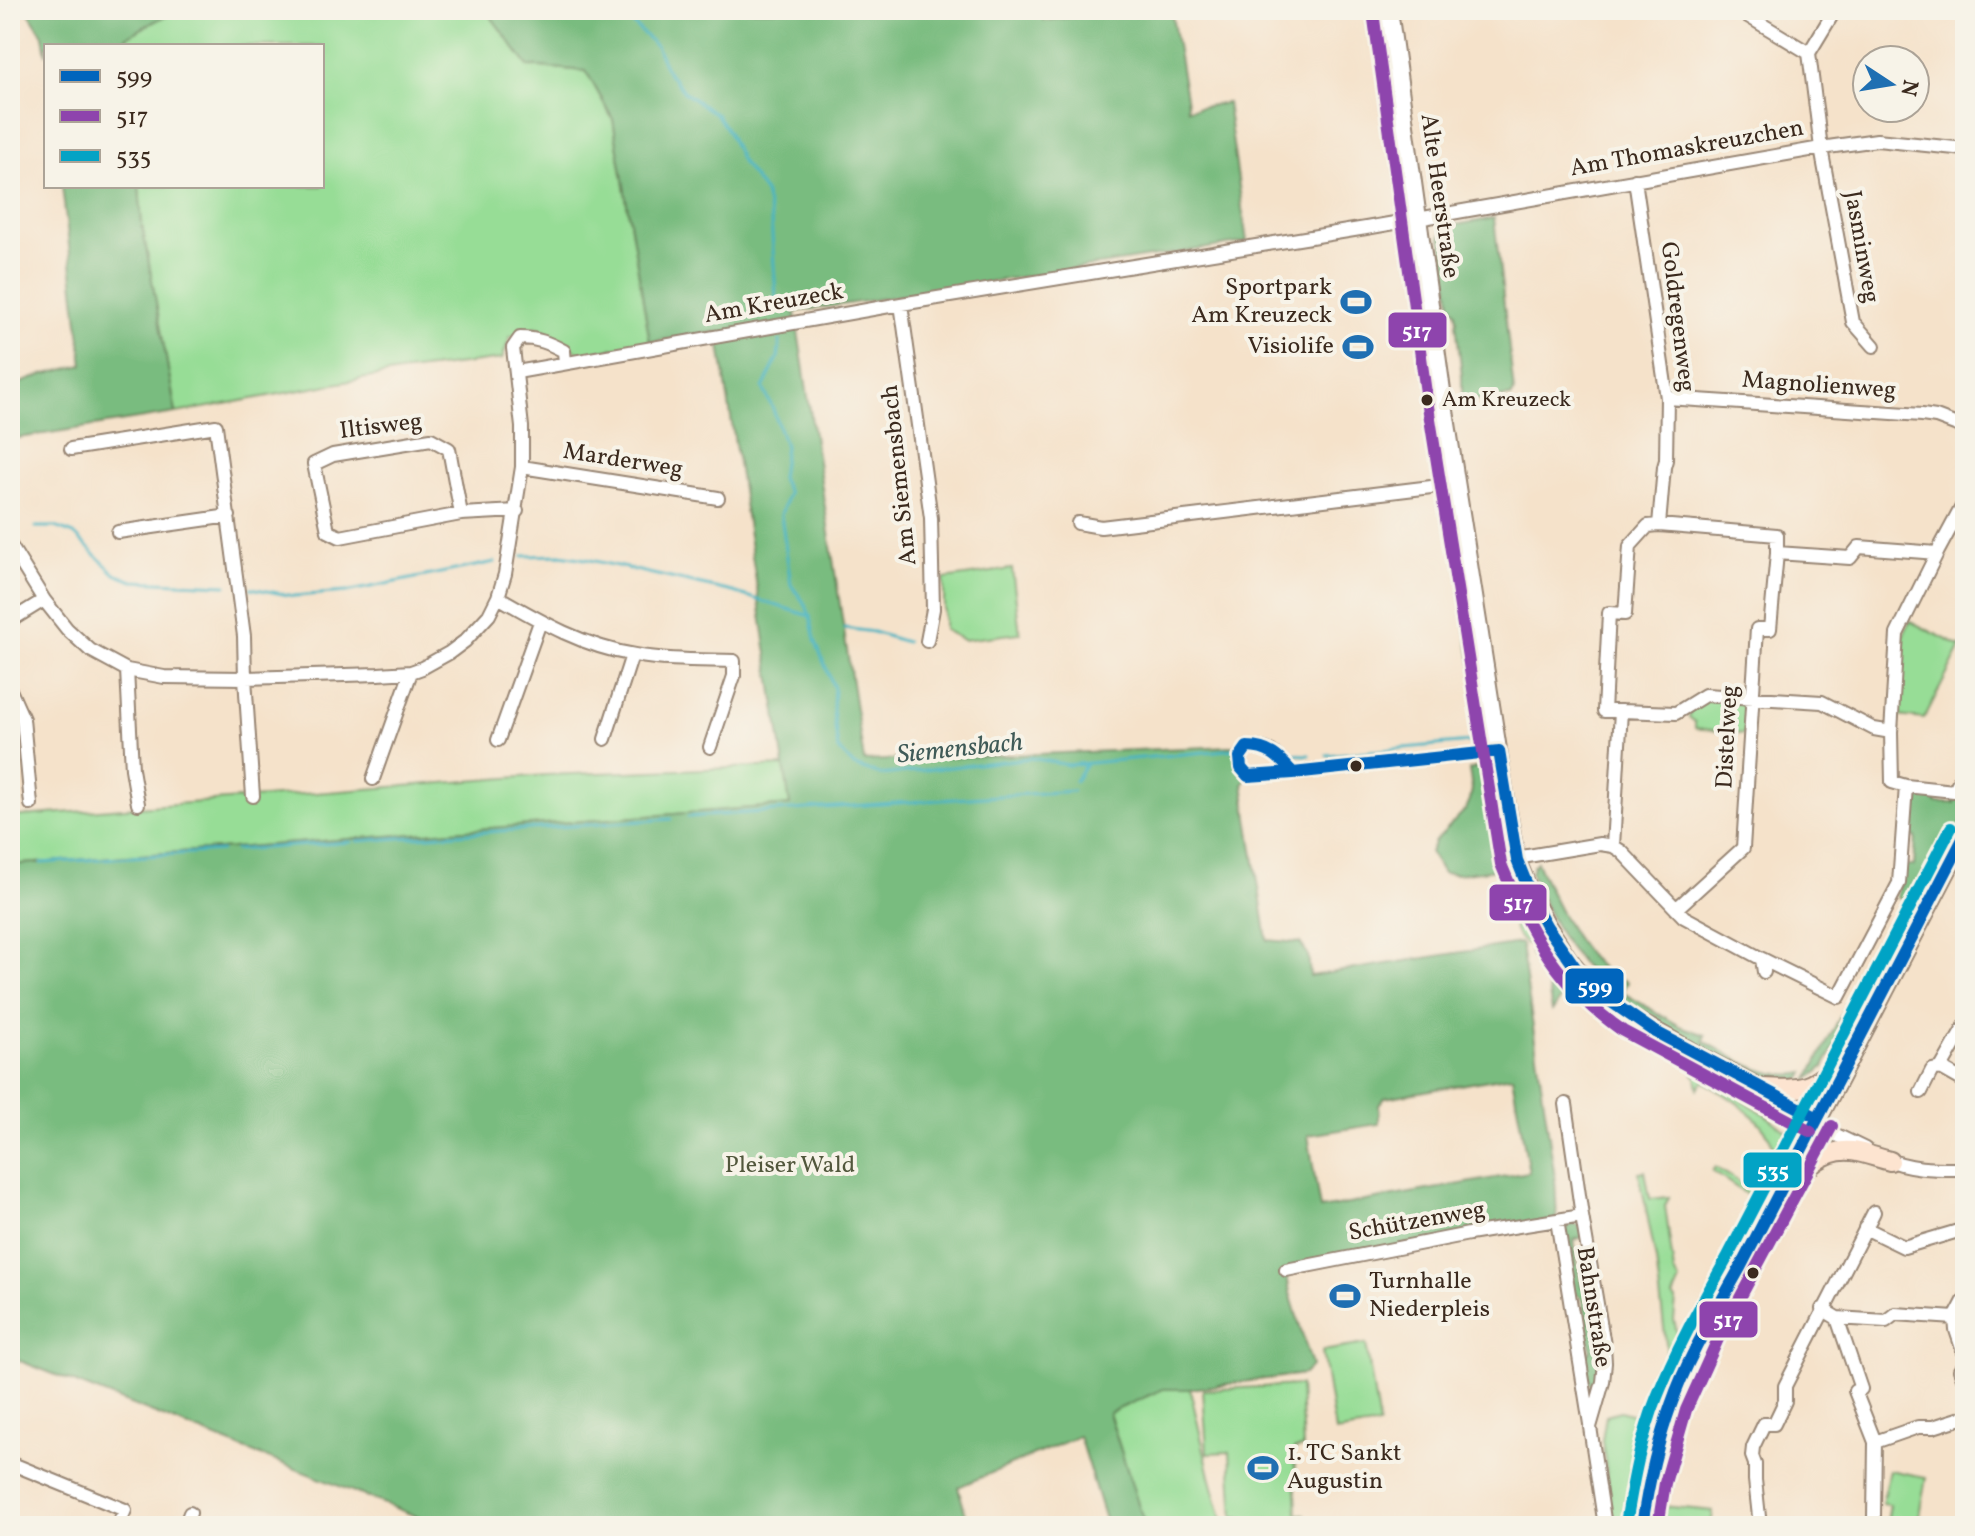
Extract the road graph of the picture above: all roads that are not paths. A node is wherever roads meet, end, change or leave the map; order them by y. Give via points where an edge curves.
1 (1389, 10) edge
2 (1738, 10) edge
3 (1835, 10) edge
4 (1809, 53) junction
5 (1821, 148) junction
6 (1965, 149) edge
7 (1635, 180) junction
8 (1418, 218) junction
9 (901, 304) junction
10 (1874, 346) dead end
11 (565, 363) junction
12 (517, 372) junction
13 (1667, 398) junction
14 (1965, 428) edge
15 (71, 449) dead end
16 (522, 467) junction
17 (1456, 484) junction
18 (718, 498) dead end
19 (1965, 501) edge
20 (517, 511) junction
21 (461, 514) junction
22 (229, 516) junction
23 (1078, 523) dead end
24 (1659, 525) junction
25 (118, 532) dead end
26 (10, 545) edge
27 (1777, 553) junction
28 (1937, 553) junction
29 (498, 597) junction
30 (44, 600) junction
31 (10, 621) edge
32 (540, 622) junction
33 (927, 641) dead end
34 (632, 655) junction
35 (127, 670) junction
36 (411, 672) junction
37 (245, 678) junction
38 (10, 690) edge
39 (1752, 698) junction
40 (1621, 711) junction
41 (1891, 732) junction
42 (605, 739) dead end
43 (498, 740) dead end
44 (710, 747) dead end
45 (1499, 751) junction
46 (1965, 770) edge
47 (1293, 773) dead end
48 (373, 779) dead end
49 (1906, 786) junction
50 (253, 796) dead end
51 (31, 804) dead end
52 (138, 804) dead end
53 (1965, 835) edge
54 (1613, 846) junction
55 (1516, 858) junction
56 (1676, 909) junction
57 (1965, 1026) edge
58 (1859, 1039) junction
59 (1952, 1048) junction
60 (1965, 1056) edge
61 (1941, 1068) junction
62 (1965, 1074) edge
63 (1763, 1088) junction
64 (1921, 1092) dead end
65 (1566, 1104) dead end
66 (1818, 1118) junction
67 (1890, 1161) junction
68 (1965, 1169) edge
69 (1874, 1212) dead end
70 (1582, 1216) junction
71 (1557, 1220) junction
72 (1865, 1228) junction
73 (1965, 1229) edge
74 (1746, 1255) junction
75 (1286, 1270) dead end
76 (1965, 1299) edge
77 (1822, 1309) junction
78 (1837, 1318) junction
79 (1955, 1318) junction
80 (1965, 1357) edge
81 (1965, 1368) edge
82 (1965, 1383) edge
83 (1965, 1417) edge
84 (1590, 1427) junction
85 (1875, 1442) junction
86 (10, 1463) edge
87 (190, 1513) dead end
88 (118, 1526) edge
89 (185, 1526) edge
90 (1605, 1526) edge
91 (1642, 1526) edge
92 (1760, 1526) edge
93 (1872, 1526) edge

1 - 8 street, Alte Heerstraße
2 - 4 street
3 - 4 street
4 - 5 street, Jasminweg
5 - 6 street, Am Thomaskreuzchen via 1877,140
5 - 7 street, Am Thomaskreuzchen
5 - 10 street, Jasminweg via 1853,322
7 - 8 street, Am Thomaskreuzchen
7 - 13 street, Goldregenweg
8 - 9 street, Am Kreuzeck
8 - 17 street, Alte Heerstraße
9 - 11 street, Am Kreuzeck
9 - 33 street, Am Siemensbach via 931,518 933,609
11 - 12 street, Am Kreuzeck
11 - 12 street via 564,351 557,347 520,338 513,348
12 - 16 street
13 - 14 street, Magnolienweg via 1922,415
13 - 24 street, Goldregenweg
15 - 22 street via 216,426
16 - 18 street, Marderweg
16 - 20 street
17 - 23 street via 1101,527
17 - 45 street, Alte Heerstraße
19 - 28 street
20 - 21 street, Iltisweg
20 - 29 street
21 - 21 street, Iltisweg via 340,537 328,531 314,464 333,455 431,439 449,449
22 - 25 street
22 - 37 street
24 - 27 street via 1777,535
24 - 40 street via 1648,526 1630,546 1625,614 1609,613 1604,711
26 - 30 street
27 - 28 street via 1850,558 1859,547
27 - 39 street, Distelweg via 1770,629 1757,629
28 - 41 street via 1897,634
29 - 32 street
29 - 36 street via 465,641
30 - 31 street
30 - 35 street via 90,650
32 - 34 street
32 - 43 street
34 - 42 street
34 - 44 street via 734,661 734,676
35 - 37 street via 164,677
35 - 52 street
36 - 37 street
36 - 48 street
37 - 50 street
38 - 51 street via 23,719
39 - 40 street via 1705,695 1676,713
39 - 41 street via 1822,702 1874,729
39 - 56 street, Distelweg via 1743,848
40 - 54 street
41 - 49 street via 1892,782
45 - 47 street
45 - 55 street, Alte Heerstraße
46 - 49 street via 1954,791
49 - 56 street via 1899,883 1839,997 1763,965
53 - 58 main road
54 - 55 street
54 - 56 street
55 - 63 street, Alte Heerstraße via 1547,925 1582,975 1608,1000
57 - 59 street
58 - 63 main road via 1828,1074 1808,1086
58 - 66 main road
59 - 60 street
59 - 61 street
61 - 62 street via 1962,1080
61 - 64 street via 1932,1070
63 - 66 street, Alte Heerstraße
65 - 70 street, Bahnstraße
66 - 67 street via 1830,1132
66 - 74 main road
67 - 68 street
67 - 74 main road via 1850,1151 1824,1155 1798,1177
69 - 72 street
70 - 71 street, Bahnstraße
70 - 84 street, Bahnstraße via 1605,1363
71 - 75 street, Schützenweg
71 - 84 street, Bahnstraße
72 - 73 street via 1904,1247
72 - 77 street
74 - 91 main road via 1671,1404
76 - 79 street
77 - 78 street
77 - 92 street via 1785,1386 1785,1401 1774,1424 1764,1424 1753,1447
78 - 79 street
78 - 85 street via 1861,1389 1855,1391
79 - 80 street
81 - 82 street via 1960,1370
83 - 85 street
84 - 90 street, Bahnstraße
85 - 93 street
86 - 88 street via 125,1510
87 - 89 street

